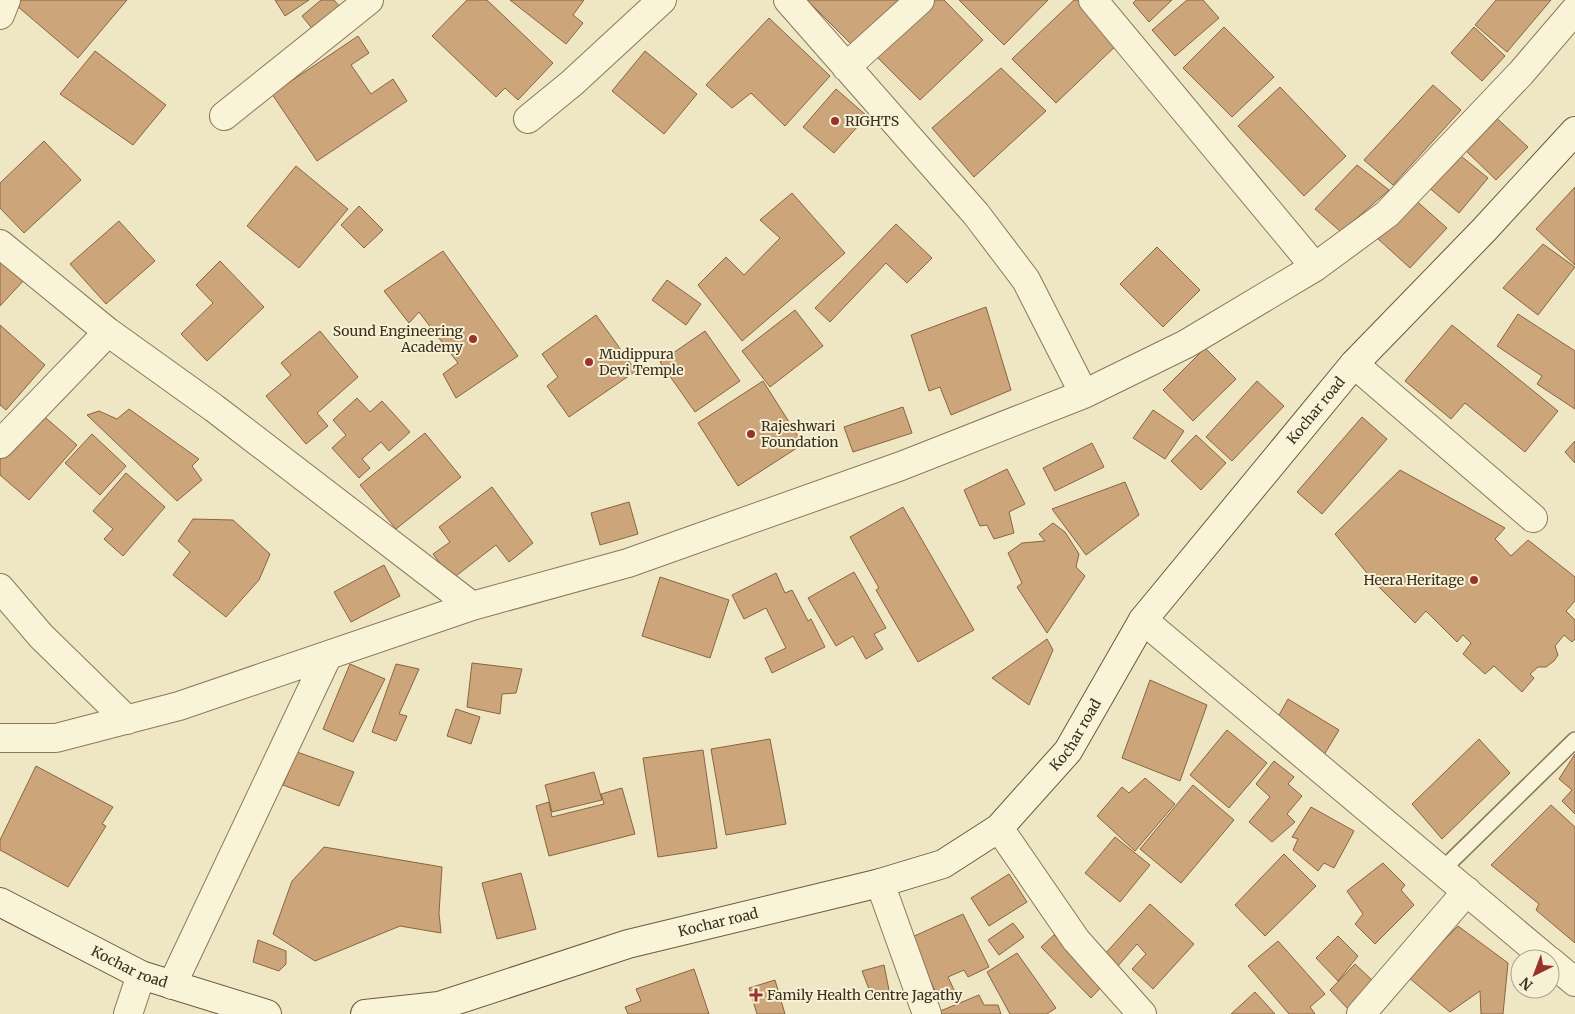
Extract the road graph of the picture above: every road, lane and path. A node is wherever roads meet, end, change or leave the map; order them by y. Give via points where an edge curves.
1 (6, 0) edge
2 (369, 0) edge
3 (662, 0) edge
4 (788, 0) edge
5 (920, 0) edge
6 (1094, 0) edge
7 (1575, 10) edge
8 (0, 15) edge
9 (846, 67) junction
10 (224, 116) dead end
11 (528, 119) dead end
12 (1575, 131) edge
13 (0, 244) edge
14 (1315, 267) junction
15 (108, 332) junction
16 (1354, 364) junction
17 (1084, 394) junction
18 (0, 444) edge
19 (1532, 518) dead end
20 (0, 588) edge
21 (472, 606) junction
22 (1143, 620) junction
23 (328, 655) junction
24 (127, 720) junction
25 (0, 738) edge
26 (1575, 740) edge
27 (998, 828) junction
28 (1442, 870) junction
29 (880, 883) junction
30 (1467, 891) junction
31 (0, 902) edge
32 (1536, 949) edge
33 (1560, 969) edge
34 (141, 976) junction
35 (1575, 982) edge
36 (172, 985) junction
37 (128, 1014) edge
38 (268, 1014) edge
39 (365, 1014) edge
40 (927, 1014) edge
41 (1142, 1014) edge
42 (1361, 1014) edge

1 - 8 street
2 - 10 street
3 - 11 street
4 - 9 street
5 - 9 street
6 - 14 street
7 - 14 street via 1521,73 1387,214
9 - 17 street via 976,214 1026,280
12 - 16 street, Kochar road
13 - 15 street
14 - 17 street via 1186,344
15 - 18 street
15 - 21 street via 214,408
16 - 19 street
16 - 22 street, Kochar road
17 - 21 street via 901,466 628,563
20 - 24 street via 41,636
21 - 23 street
22 - 27 street, Kochar road via 1068,751
22 - 28 street
23 - 24 street
23 - 36 street
24 - 25 street via 56,738
26 - 28 lane
27 - 29 street, Kochar road via 943,864
27 - 41 street via 1076,940
28 - 30 street
29 - 39 street, Kochar road via 628,944 439,1006
29 - 40 street
30 - 32 street
30 - 42 street
31 - 34 street, Kochar road
33 - 35 street
34 - 36 street, Kochar road
34 - 37 street
36 - 38 street, Kochar road

